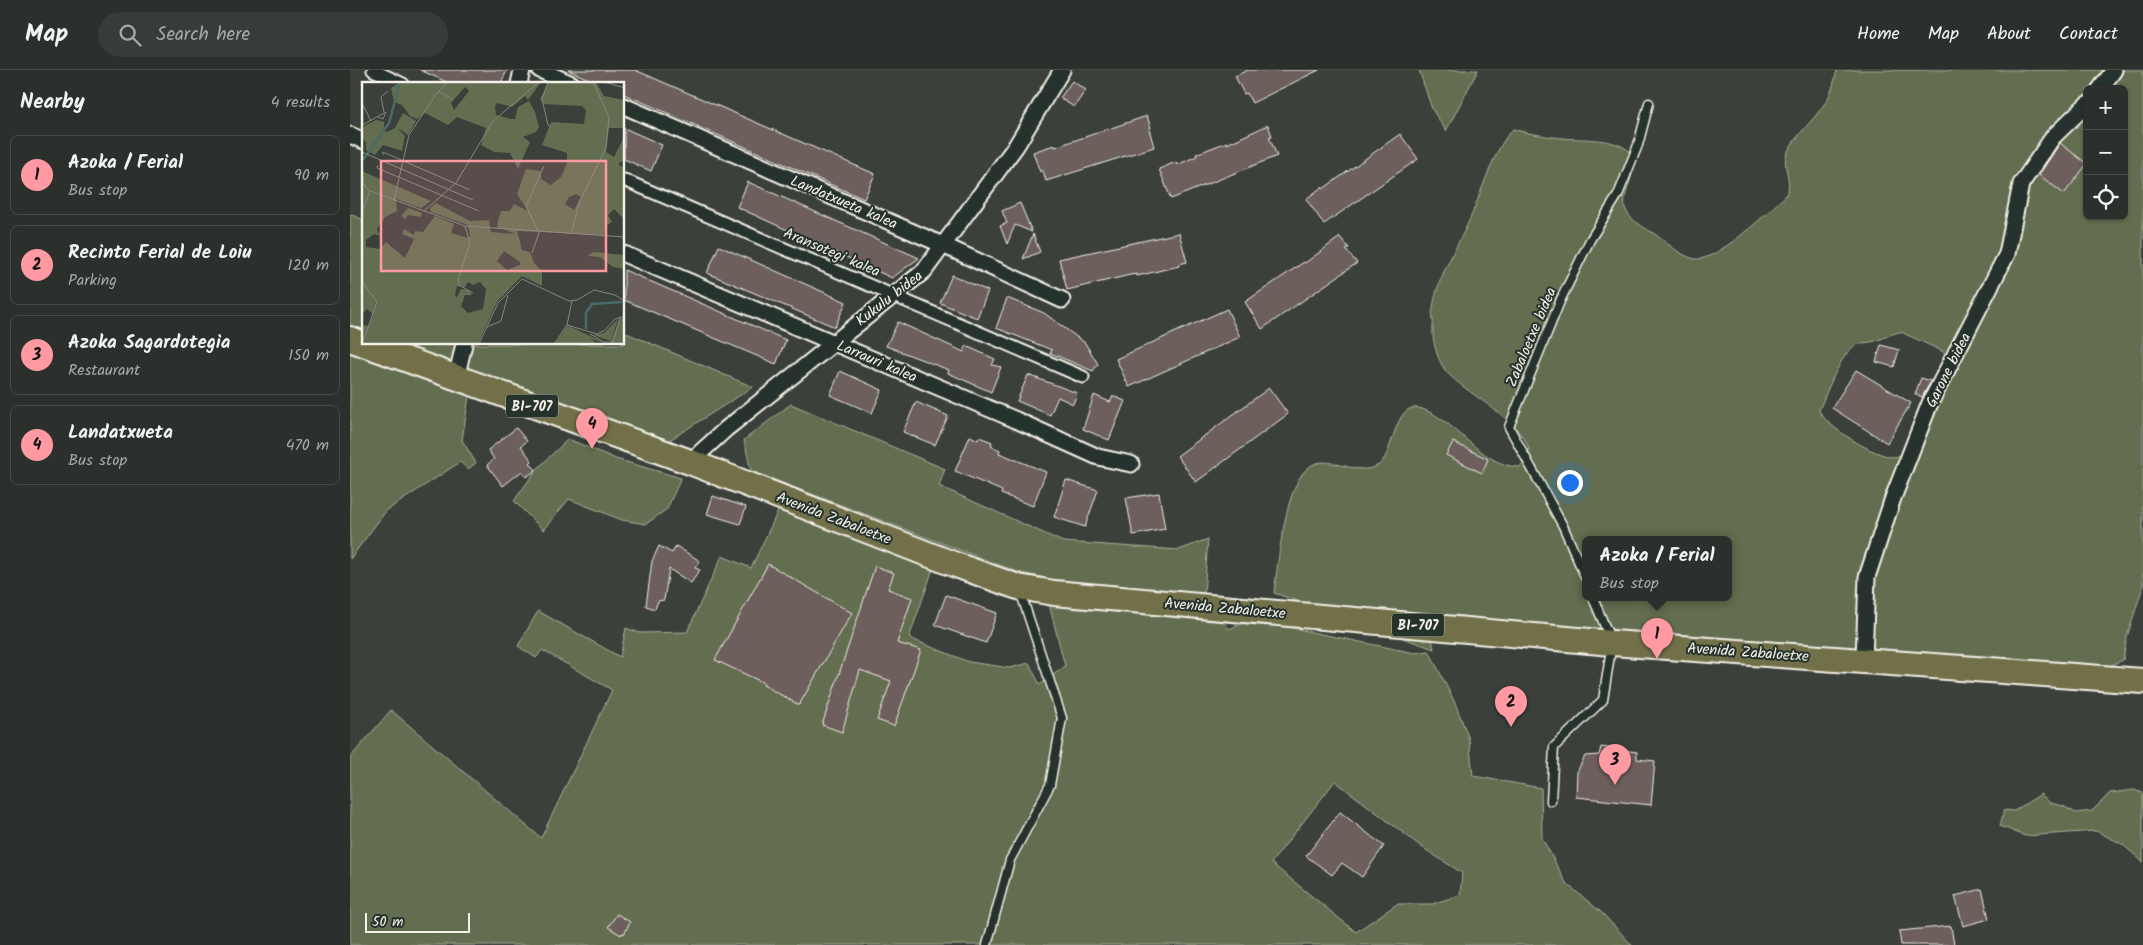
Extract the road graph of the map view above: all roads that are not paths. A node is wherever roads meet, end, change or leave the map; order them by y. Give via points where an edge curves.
1 (373, 70) edge
2 (540, 70) edge
3 (1062, 70) edge
4 (2114, 70) edge
5 (399, 82) edge
6 (567, 82) edge
7 (2103, 85) edge
8 (1649, 103) dead end
9 (625, 106) edge
10 (2083, 108) edge
11 (350, 135) edge
12 (362, 140) edge
13 (625, 180) edge
14 (945, 246) junction
15 (625, 254) edge
16 (893, 295) junction
17 (1062, 300) dead end
18 (350, 339) edge
19 (832, 342) junction
20 (362, 344) edge
21 (366, 345) edge
22 (464, 345) edge
23 (1083, 377) dead end
24 (456, 379) junction
25 (690, 462) junction
26 (1131, 464) dead end
27 (1582, 571) edge
28 (1018, 587) junction
29 (1594, 601) edge
30 (1612, 643) junction
31 (1864, 660) junction
32 (2143, 681) edge
33 (1551, 801) dead end
34 (987, 945) edge

1 - 5 street
2 - 6 street
3 - 14 street, Kukulu bidea via 1016,146
4 - 7 street
8 - 27 lane, Zabaloetxe bidea via 1638,145 1618,195 1590,240 1561,299 1509,427 1563,526
9 - 14 street, Landatxueta kalea
10 - 31 street, Garone bidea via 2053,137 2021,184 2007,254 1930,403 1867,577
11 - 12 street
13 - 16 street, Aransotegi kalea
14 - 16 street, Kukulu bidea via 924,271
14 - 17 street, Landatxueta kalea
15 - 19 street, Larrauri kalea
16 - 19 street, Kukulu bidea
16 - 23 street, Aransotegi kalea
18 - 20 main road, Avenida Zabaloetxe / BI-707
19 - 25 street, Kukulu bidea via 726,428
19 - 26 street, Larrauri kalea via 1098,457
21 - 24 main road, Avenida Zabaloetxe / BI-707
22 - 24 street
24 - 25 main road, Avenida Zabaloetxe / BI-707
25 - 28 main road, Avenida Zabaloetxe / BI-707
28 - 30 main road, Avenida Zabaloetxe / BI-707 via 1054,593
28 - 34 lane via 1062,718 1050,785 1010,860
29 - 30 lane
30 - 31 main road, Avenida Zabaloetxe / BI-707
30 - 33 lane via 1603,700 1554,747
31 - 32 main road, Avenida Zabaloetxe / BI-707

